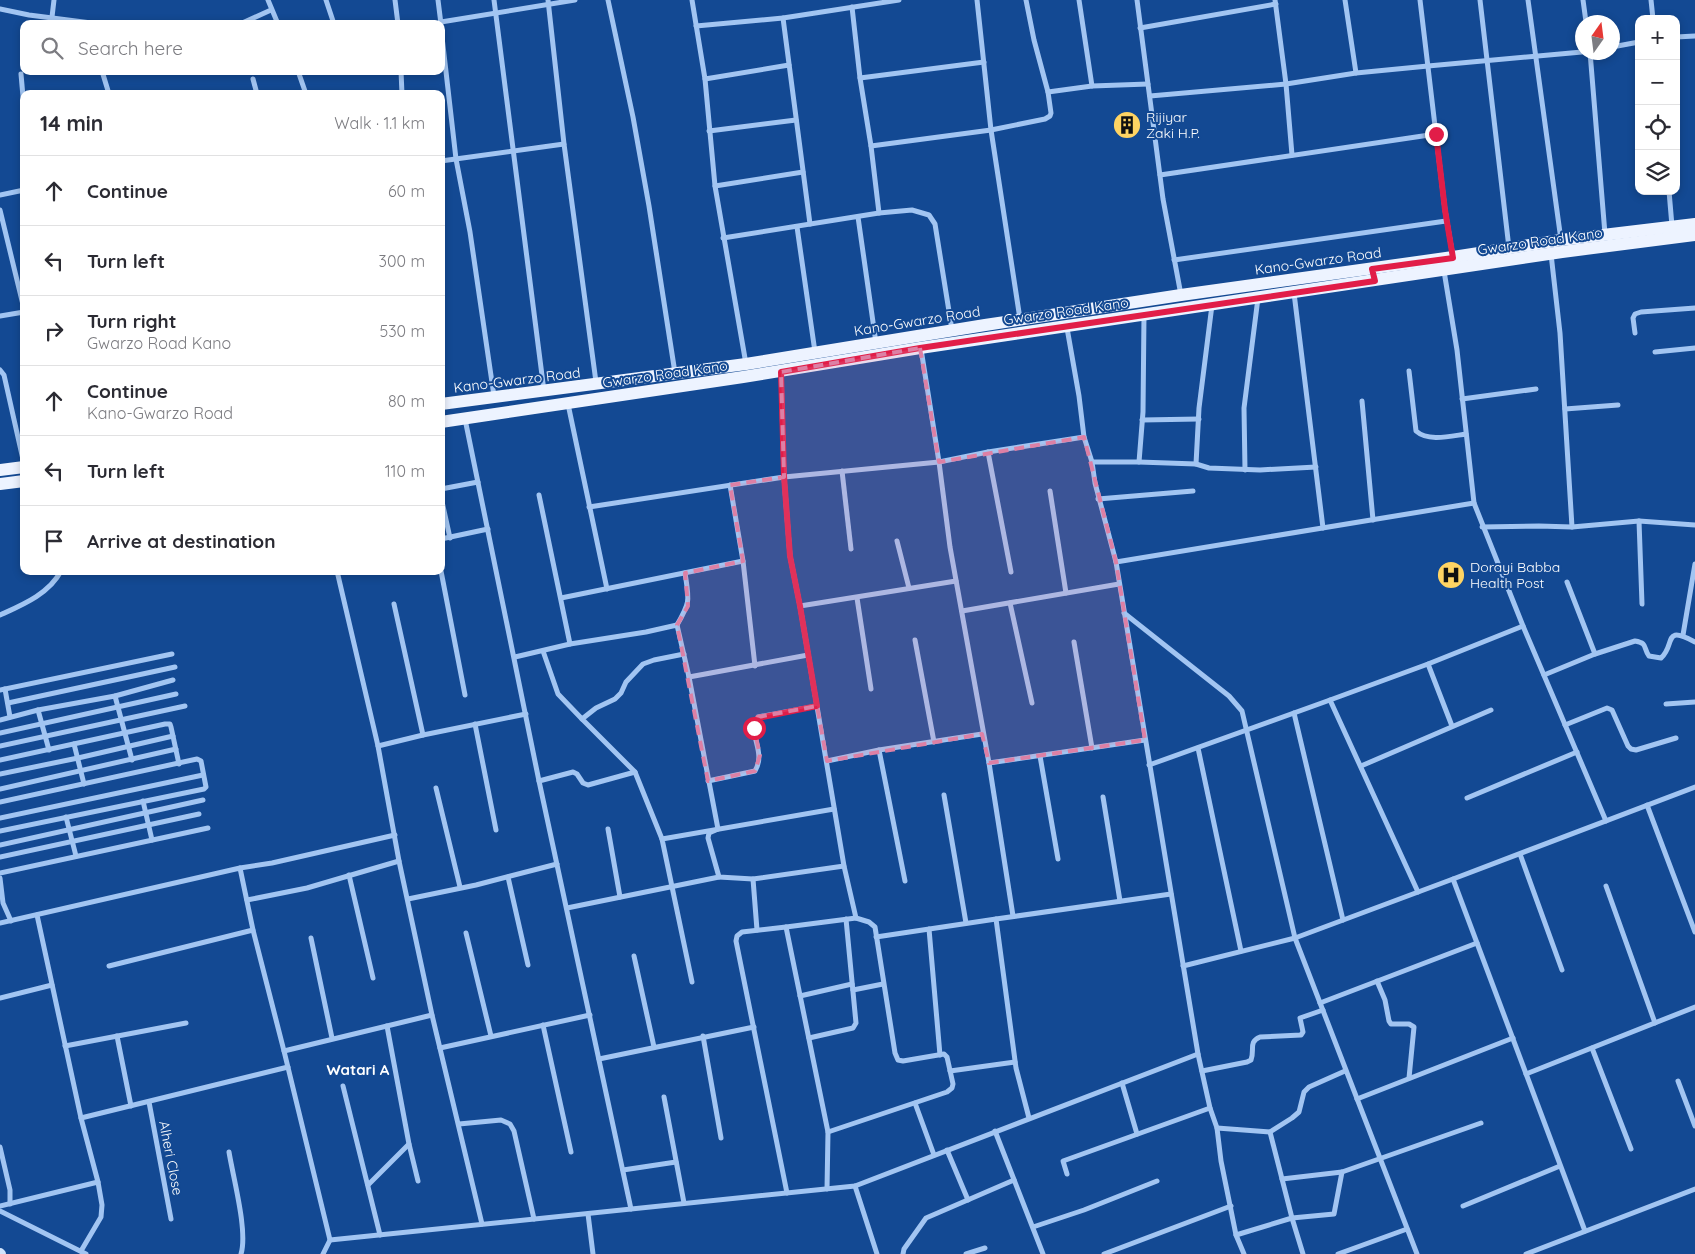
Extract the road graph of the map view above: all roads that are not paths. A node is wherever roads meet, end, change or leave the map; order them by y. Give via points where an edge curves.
1 (54, 0) edge
2 (268, 0) edge
3 (326, 0) edge
4 (395, 0) edge
5 (438, 0) edge
6 (494, 0) edge
7 (575, 0) edge
8 (608, 0) edge
9 (692, 0) edge
10 (899, 0) edge
11 (977, 0) edge
12 (1026, 0) edge
13 (1079, 0) edge
14 (1136, 0) edge
15 (1345, 0) edge
16 (1420, 0) edge
17 (1480, 0) edge
18 (1528, 0) edge
19 (1583, 0) edge
20 (1651, 0) edge
21 (548, 2) edge
22 (1276, 2) edge
23 (852, 6) junction
24 (0, 9) edge
25 (272, 10) junction
26 (494, 12) junction
27 (1585, 15) edge
28 (1653, 15) edge
29 (52, 17) junction
30 (783, 18) junction
31 (70, 20) edge
32 (249, 20) edge
33 (276, 20) edge
34 (333, 20) edge
35 (398, 20) edge
36 (440, 20) edge
37 (445, 23) edge
38 (696, 26) junction
39 (1140, 28) junction
40 (1695, 36) edge
41 (1680, 37) edge
42 (1635, 43) edge
43 (1620, 46) edge
44 (1575, 53) edge
45 (1536, 57) junction
46 (445, 60) edge
47 (1591, 60) edge
48 (1487, 61) junction
49 (984, 62) junction
50 (789, 65) junction
51 (1428, 66) junction
52 (1356, 73) junction
53 (21, 75) edge
54 (103, 75) edge
55 (299, 75) edge
56 (401, 75) edge
57 (860, 78) junction
58 (253, 79) dead end
59 (705, 79) junction
60 (1148, 84) junction
61 (1286, 84) junction
62 (1092, 86) junction
63 (22, 90) edge
64 (108, 90) edge
65 (256, 90) edge
66 (305, 90) edge
67 (402, 90) edge
68 (1048, 92) junction
69 (1150, 96) junction
70 (796, 120) junction
71 (991, 130) junction
72 (709, 131) junction
73 (1436, 134) junction
74 (564, 144) junction
75 (871, 146) junction
76 (512, 152) junction
77 (1292, 155) junction
78 (456, 160) junction
79 (445, 161) edge
80 (803, 172) junction
81 (1160, 175) junction
82 (715, 186) junction
83 (20, 191) edge
84 (0, 195) edge
85 (1669, 195) edge
86 (0, 210) edge
87 (879, 213) junction
88 (858, 217) junction
89 (1446, 221) junction
90 (810, 224) junction
91 (1695, 224) edge
92 (797, 227) junction
93 (1672, 227) junction
94 (1605, 234) junction
95 (1695, 235) edge
96 (723, 238) junction
97 (1561, 240) junction
98 (1509, 249) junction
99 (1551, 254) junction
100 (1453, 258) junction
101 (1174, 260) junction
102 (1444, 270) junction
103 (1373, 275) junction
104 (20, 293) edge
105 (1294, 293) junction
106 (1181, 295) junction
107 (1258, 298) junction
108 (1212, 305) junction
109 (1695, 308) edge
110 (20, 311) edge
111 (1144, 315) junction
112 (0, 316) edge
113 (1020, 319) junction
114 (1066, 326) junction
115 (952, 330) junction
116 (1635, 333) dead end
117 (876, 343) junction
118 (920, 348) junction
119 (1695, 348) edge
120 (1655, 352) dead end
121 (816, 353) junction
122 (746, 364) junction
123 (0, 370) edge
124 (1409, 371) dead end
125 (781, 372) junction
126 (676, 381) junction
127 (597, 385) junction
128 (1536, 389) dead end
129 (544, 392) junction
130 (494, 398) junction
131 (1462, 399) junction
132 (1362, 401) dead end
133 (445, 403) edge
134 (568, 404) junction
135 (1618, 405) dead end
136 (1565, 409) junction
137 (465, 419) junction
138 (1199, 419) junction
139 (1142, 420) junction
140 (445, 422) edge
141 (1466, 434) junction
142 (1084, 437) junction
143 (20, 447) edge
144 (988, 452) junction
145 (939, 462) junction
146 (1092, 462) junction
147 (1138, 462) junction
148 (1196, 464) junction
149 (20, 466) edge
150 (1316, 467) junction
151 (0, 470) edge
152 (1245, 470) junction
153 (842, 471) junction
154 (784, 476) junction
155 (20, 482) edge
156 (478, 482) junction
157 (0, 484) edge
158 (730, 485) junction
159 (445, 488) edge
160 (1050, 491) dead end
161 (1193, 491) dead end
162 (539, 495) dead end
163 (1098, 499) junction
164 (1474, 503) junction
165 (589, 507) junction
166 (445, 515) edge
167 (1373, 520) junction
168 (1639, 521) junction
169 (1695, 525) edge
170 (1482, 527) junction
171 (1572, 527) junction
172 (1323, 528) junction
173 (488, 529) junction
174 (450, 538) junction
175 (445, 539) edge
176 (898, 541) dead end
177 (851, 549) dead end
178 (743, 561) junction
179 (1116, 562) junction
180 (1695, 564) edge
181 (1010, 572) dead end
182 (685, 573) junction
183 (59, 575) edge
184 (338, 575) edge
185 (442, 575) edge
186 (956, 581) junction
187 (1567, 582) dead end
188 (1119, 584) junction
189 (909, 588) junction
190 (607, 589) junction
191 (1066, 593) junction
192 (561, 598) junction
193 (857, 598) junction
194 (1010, 603) junction
195 (394, 604) dead end
196 (1642, 604) dead end
197 (800, 606) junction
198 (962, 611) junction
199 (1124, 612) junction
200 (0, 615) edge
201 (677, 625) junction
202 (1523, 626) junction
203 (1683, 636) junction
204 (916, 640) dead end
205 (1074, 642) dead end
206 (1695, 642) edge
207 (570, 644) junction
208 (543, 651) junction
209 (172, 654) dead end
210 (684, 654) junction
211 (1595, 654) junction
212 (808, 655) junction
213 (515, 657) junction
214 (1428, 664) junction
215 (175, 666) dead end
216 (755, 666) junction
217 (1544, 675) junction
218 (689, 677) junction
219 (173, 680) dead end
220 (2, 689) edge
221 (871, 689) dead end
222 (176, 694) dead end
223 (465, 694) dead end
224 (115, 696) junction
225 (1330, 700) junction
226 (1695, 702) edge
227 (8, 703) junction
228 (1032, 703) dead end
229 (1666, 704) dead end
230 (117, 706) junction
231 (185, 706) dead end
232 (817, 706) junction
233 (38, 710) junction
234 (1491, 710) dead end
235 (1294, 713) junction
236 (526, 714) junction
237 (10, 717) junction
238 (121, 719) junction
239 (582, 719) junction
240 (0, 720) edge
241 (42, 723) junction
242 (475, 724) junction
243 (1565, 725) junction
244 (1452, 726) junction
245 (1247, 731) junction
246 (0, 733) edge
247 (124, 733) junction
248 (982, 734) junction
249 (423, 735) junction
250 (45, 736) junction
251 (173, 736) junction
252 (1676, 738) dead end
253 (1145, 740) junction
254 (934, 742) junction
255 (74, 744) junction
256 (0, 746) edge
257 (130, 746) junction
258 (378, 746) junction
259 (1092, 748) junction
260 (1198, 748) junction
261 (176, 749) junction
262 (49, 750) junction
263 (879, 750) junction
264 (1577, 752) junction
265 (1040, 756) junction
266 (78, 758) junction
267 (0, 760) edge
268 (132, 760) junction
269 (827, 761) junction
270 (989, 763) junction
271 (179, 764) junction
272 (1149, 765) junction
273 (1360, 766) junction
274 (81, 772) junction
275 (635, 772) junction
276 (0, 774) edge
277 (203, 775) junction
278 (539, 781) junction
279 (708, 781) junction
280 (84, 784) junction
281 (1695, 787) edge
282 (436, 788) dead end
283 (0, 789) edge
284 (944, 795) dead end
285 (1103, 797) dead end
286 (1467, 798) dead end
287 (203, 800) dead end
288 (143, 801) junction
289 (0, 802) edge
290 (1647, 805) junction
291 (834, 809) junction
292 (145, 812) junction
293 (199, 814) dead end
294 (66, 817) junction
295 (0, 818) edge
296 (1606, 821) junction
297 (148, 825) junction
298 (208, 828) dead end
299 (69, 829) junction
300 (608, 829) dead end
301 (718, 829) junction
302 (496, 830) dead end
303 (0, 831) edge
304 (395, 835) junction
305 (662, 839) junction
306 (152, 840) junction
307 (72, 843) junction
308 (0, 845) edge
309 (1520, 854) junction
310 (76, 856) junction
311 (0, 857) edge
312 (1058, 859) dead end
313 (399, 861) junction
314 (557, 864) junction
315 (844, 866) junction
316 (240, 868) junction
317 (0, 873) edge
318 (349, 875) junction
319 (508, 876) junction
320 (719, 877) junction
321 (0, 878) edge
322 (752, 879) junction
323 (1453, 879) junction
324 (905, 881) dead end
325 (672, 886) junction
326 (1606, 886) dead end
327 (460, 887) junction
328 (1418, 892) junction
329 (1171, 894) junction
330 (620, 897) junction
331 (408, 899) junction
332 (247, 900) junction
333 (1120, 902) junction
334 (567, 908) junction
335 (37, 915) junction
336 (1013, 916) junction
337 (856, 918) junction
338 (846, 919) junction
339 (996, 919) junction
340 (1343, 920) junction
341 (11, 921) junction
342 (0, 923) edge
343 (966, 924) junction
344 (786, 927) junction
345 (929, 929) junction
346 (253, 930) junction
347 (757, 930) junction
348 (1695, 932) edge
349 (466, 933) dead end
350 (311, 938) dead end
351 (876, 938) junction
352 (1295, 938) junction
353 (1477, 944) junction
354 (1241, 952) junction
355 (634, 956) dead end
356 (528, 965) dead end
357 (109, 966) dead end
358 (1183, 966) junction
359 (1562, 970) dead end
360 (373, 978) dead end
361 (1377, 981) junction
362 (692, 982) dead end
363 (884, 984) junction
364 (52, 985) junction
365 (853, 987) junction
366 (800, 996) junction
367 (0, 998) edge
368 (1320, 1003) junction
369 (1695, 1007) edge
370 (1323, 1010) junction
371 (590, 1014) junction
372 (432, 1015) junction
373 (186, 1023) dead end
374 (1655, 1023) junction
375 (543, 1025) junction
376 (387, 1026) junction
377 (754, 1027) junction
378 (117, 1036) junction
379 (491, 1036) junction
380 (703, 1036) junction
381 (332, 1038) junction
382 (809, 1038) junction
383 (1512, 1038) junction
384 (65, 1046) junction
385 (654, 1047) junction
386 (440, 1048) junction
387 (1592, 1048) junction
388 (284, 1051) junction
389 (1198, 1054) junction
390 (940, 1055) junction
391 (599, 1059) junction
392 (1015, 1062) junction
393 (288, 1067) junction
394 (950, 1071) junction
395 (1202, 1071) junction
396 (1345, 1071) junction
397 (1526, 1074) junction
398 (1410, 1078) junction
399 (1678, 1080) dead end
400 (1122, 1083) junction
401 (343, 1086) dead end
402 (664, 1097) dead end
403 (1357, 1099) junction
404 (149, 1102) junction
405 (915, 1103) junction
406 (131, 1106) junction
407 (1210, 1108) junction
408 (81, 1118) junction
409 (1029, 1118) junction
410 (1481, 1123) dead end
411 (458, 1124) junction
412 (1695, 1126) edge
413 (1217, 1128) junction
414 (828, 1132) junction
415 (995, 1132) junction
416 (1270, 1132) junction
417 (1137, 1134) junction
418 (721, 1138) dead end
419 (409, 1144) junction
420 (0, 1147) edge
421 (1631, 1149) dead end
422 (947, 1150) junction
423 (229, 1152) dead end
424 (571, 1152) dead end
425 (934, 1155) junction
426 (1380, 1159) junction
427 (676, 1162) junction
428 (1560, 1166) junction
429 (623, 1170) junction
430 (1342, 1172) junction
431 (1067, 1174) dead end
432 (1282, 1179) junction
433 (1014, 1180) junction
434 (418, 1181) dead end
435 (1157, 1181) dead end
436 (98, 1182) junction
437 (368, 1185) junction
438 (854, 1186) junction
439 (828, 1189) junction
440 (1695, 1189) edge
441 (787, 1193) junction
442 (968, 1200) junction
443 (684, 1203) junction
444 (10, 1204) junction
445 (0, 1206) edge
446 (1231, 1206) junction
447 (1463, 1206) dead end
448 (631, 1209) junction
449 (0, 1211) edge
450 (588, 1214) junction
451 (1292, 1218) junction
452 (171, 1219) dead end
453 (534, 1219) junction
454 (482, 1224) junction
455 (1033, 1228) junction
456 (1407, 1228) junction
457 (1585, 1231) junction
458 (380, 1235) junction
459 (1236, 1235) junction
460 (330, 1240) junction
461 (985, 1248) dead end
462 (83, 1253) edge
463 (241, 1254) edge
464 (323, 1254) edge
465 (593, 1254) edge
466 (877, 1254) edge
467 (903, 1254) edge
468 (966, 1254) edge
469 (1043, 1254) edge
470 (1104, 1254) edge
471 (1244, 1254) edge
472 (1303, 1254) edge
473 (1338, 1254) edge
474 (1416, 1254) edge
475 (1526, 1254) edge

1 - 29 street
2 - 25 street
3 - 34 street
4 - 35 street
5 - 36 street
6 - 26 street
7 - 21 street
8 - 126 street via 650,206
9 - 38 street
10 - 23 street
11 - 49 street
12 - 68 street
13 - 62 street
14 - 39 street
15 - 52 street
16 - 51 street
17 - 48 street
18 - 45 street
19 - 27 street
20 - 28 street
21 - 26 street
21 - 74 street
22 - 39 street
22 - 61 street
23 - 30 street
23 - 57 street
24 - 29 street
25 - 32 street
25 - 33 street
26 - 37 street
26 - 76 street
29 - 31 street
30 - 38 street
30 - 50 street
38 - 59 street
39 - 60 street
40 - 41 street
42 - 43 street
44 - 45 street
45 - 48 street
45 - 97 street
46 - 78 street
47 - 94 street
48 - 51 street
48 - 98 street
49 - 57 street
49 - 71 street
50 - 59 street
50 - 70 street
51 - 52 street
51 - 73 street
52 - 61 street
53 - 63 street
54 - 64 street
55 - 66 street
56 - 67 street
57 - 75 street
58 - 65 street
59 - 72 street
60 - 62 street
60 - 69 street
61 - 69 street
61 - 77 street
62 - 68 street
68 - 71 street via 1050,116
69 - 81 street
70 - 72 street
70 - 80 street
71 - 75 street
71 - 113 street
72 - 82 street
73 - 77 street
73 - 89 street
74 - 76 street
74 - 127 street
75 - 87 street
76 - 78 street
76 - 129 street
77 - 81 street
78 - 79 street
78 - 130 street
80 - 82 street
80 - 90 street
81 - 101 street
82 - 96 street
83 - 84 street
85 - 93 street
86 - 104 street
87 - 88 street
87 - 115 street via 912,210 929,215 935,224
88 - 90 street
88 - 117 street
89 - 100 street
89 - 101 street
90 - 92 street
91 - 93 main road, Kano-Gwarzo Road
92 - 96 street
92 - 121 street
93 - 94 main road, Kano-Gwarzo Road
94 - 97 main road, Kano-Gwarzo Road
95 - 99 main road, Gwarzo Road Kano
96 - 122 street
97 - 98 main road, Kano-Gwarzo Road
98 - 100 main road, Kano-Gwarzo Road
99 - 102 main road, Gwarzo Road Kano
99 - 136 street
100 - 103 main road, Kano-Gwarzo Road
101 - 106 street
102 - 103 main road, Gwarzo Road Kano
102 - 131 street
103 - 105 main road, Gwarzo Road Kano
103 - 106 main road, Kano-Gwarzo Road
105 - 107 main road, Gwarzo Road Kano
105 - 150 street
106 - 113 main road, Kano-Gwarzo Road
107 - 108 main road, Gwarzo Road Kano
107 - 152 street via 1244,408
108 - 111 main road, Gwarzo Road Kano
108 - 138 street
109 - 116 street via 1635,314
110 - 112 street
111 - 114 main road, Gwarzo Road Kano
111 - 139 street
113 - 115 main road, Kano-Gwarzo Road
114 - 118 main road, Gwarzo Road Kano
114 - 142 street
115 - 117 main road, Kano-Gwarzo Road
117 - 121 main road, Kano-Gwarzo Road
118 - 125 main road, Gwarzo Road Kano
118 - 145 street
119 - 120 street
121 - 122 main road, Kano-Gwarzo Road
122 - 126 main road, Kano-Gwarzo Road
123 - 143 street via 4,375
124 - 141 street via 1416,431 1430,437
125 - 126 main road, Gwarzo Road Kano
125 - 154 street
126 - 127 main road, Kano-Gwarzo Road
126 - 134 main road, Gwarzo Road Kano
127 - 129 main road, Kano-Gwarzo Road
128 - 131 street
129 - 130 main road, Kano-Gwarzo Road
130 - 133 main road, Kano-Gwarzo Road
131 - 141 street
132 - 167 street
134 - 137 main road, Gwarzo Road Kano
134 - 165 street
135 - 136 street
136 - 171 street
137 - 140 main road, Gwarzo Road Kano
137 - 156 street
138 - 139 street
138 - 148 street
139 - 147 street
141 - 164 street
142 - 144 street
142 - 146 street
144 - 145 street
144 - 181 street
145 - 153 street
145 - 186 street
146 - 147 street
146 - 163 street
147 - 148 street
148 - 152 street
149 - 151 main road
150 - 152 street
150 - 172 street
153 - 154 street
153 - 177 street
154 - 158 street
154 - 197 street via 790,556
155 - 157 main road
156 - 159 street
156 - 173 street
158 - 165 street
158 - 178 street
160 - 191 street
161 - 163 street
162 - 192 street
163 - 179 street
164 - 167 street
164 - 170 street
165 - 190 street
166 - 174 street
167 - 172 street
168 - 169 street
168 - 171 street
168 - 196 street
170 - 171 street
170 - 202 street
172 - 179 street
173 - 174 street
173 - 213 street
174 - 175 street
176 - 189 street
178 - 182 street
178 - 216 street
179 - 188 street
180 - 203 street
182 - 190 street
182 - 201 street via 688,606
183 - 200 street via 47,589
184 - 258 street
185 - 223 street
186 - 189 street
186 - 198 street
187 - 211 street
188 - 191 street
188 - 199 street
189 - 193 street
190 - 192 street
191 - 194 street
192 - 207 street
193 - 197 street
193 - 221 street
194 - 198 street
194 - 228 street
195 - 249 street
197 - 212 street
198 - 248 street
199 - 245 street via 1229,696 1242,711
199 - 253 street
201 - 207 street
201 - 210 street
202 - 214 street
202 - 217 street
203 - 206 street
203 - 211 street via 1673,636 1661,658 1649,656 1644,645 1635,641
204 - 254 street
205 - 259 street
207 - 208 street
208 - 213 street
208 - 239 street via 558,694
209 - 220 street
210 - 218 street
210 - 239 street via 643,664 615,699
211 - 217 street
212 - 216 street
212 - 232 street
213 - 236 street
214 - 225 street
214 - 244 street
215 - 227 street
216 - 218 street
217 - 243 street
218 - 279 street
219 - 224 street
220 - 227 street
222 - 230 street
224 - 230 street
224 - 233 street
225 - 235 street
225 - 273 street
226 - 229 street
227 - 237 street
230 - 238 street
230 - 241 street
231 - 238 street
232 - 269 street
232 - 279 street via 758,718 754,728 760,755 756,771
233 - 237 street
233 - 241 street
234 - 244 street
235 - 245 street
235 - 340 street
236 - 242 street
236 - 278 street
237 - 240 street
238 - 247 street
238 - 250 street
239 - 275 street
241 - 246 street
241 - 250 street
242 - 249 street
242 - 302 street
243 - 252 street via 1606,708 1612,710 1631,749
243 - 264 street
244 - 273 street
245 - 260 street
245 - 352 street
247 - 251 street via 170,724
247 - 255 street
247 - 257 street
248 - 254 street
248 - 270 street
249 - 258 street
250 - 256 street
250 - 262 street
251 - 257 street
251 - 261 street
253 - 259 street
253 - 272 street
254 - 263 street
255 - 262 street
255 - 266 street
257 - 266 street
257 - 268 street
258 - 304 street
259 - 265 street
260 - 272 street
260 - 354 street
261 - 268 street
261 - 271 street
262 - 267 street
263 - 269 street
263 - 324 street
264 - 286 street
264 - 296 street
265 - 270 street
265 - 312 street
266 - 274 street
266 - 276 street
268 - 274 street
269 - 291 street
270 - 336 street
271 - 277 street via 200,760
271 - 280 street
272 - 329 street
273 - 328 street
274 - 280 street
274 - 283 street
275 - 278 street via 588,785 573,772
275 - 305 street
277 - 288 street via 204,789
277 - 295 street
278 - 314 street
279 - 301 street
280 - 289 street
281 - 290 street
282 - 327 street
284 - 343 street
285 - 333 street
287 - 292 street
288 - 292 street
288 - 294 street
290 - 296 street
290 - 348 street
291 - 301 street
291 - 315 street
292 - 297 street
292 - 299 street
293 - 297 street
294 - 299 street
294 - 303 street
296 - 309 street
297 - 306 street
297 - 307 street
298 - 306 street
299 - 307 street
299 - 308 street
300 - 330 street
301 - 305 street
301 - 320 street via 708,838
304 - 313 street
304 - 316 street
305 - 325 street
306 - 310 street
307 - 310 street
307 - 311 street
309 - 323 street
309 - 359 street
310 - 317 street
313 - 318 street
313 - 331 street
314 - 319 street
314 - 334 street
315 - 322 street
315 - 337 street
316 - 332 street
316 - 335 street
318 - 332 street via 307,888
318 - 360 street
319 - 327 street
319 - 356 street
320 - 322 street
320 - 325 street
321 - 341 street
322 - 347 street
323 - 328 street
323 - 353 street
325 - 330 street
325 - 362 street
326 - 374 street
327 - 331 street
328 - 340 street
329 - 333 street
329 - 358 street
330 - 334 street
331 - 372 street
332 - 346 street
333 - 336 street
334 - 371 street
335 - 341 street
335 - 364 street
336 - 339 street
337 - 338 street
337 - 351 street via 875,927
338 - 344 street
338 - 365 street
339 - 343 street
339 - 392 street
340 - 352 street
341 - 342 street
343 - 345 street
344 - 347 street
344 - 366 street
345 - 351 street
345 - 390 street
346 - 357 street
346 - 388 street
347 - 377 street via 742,932 736,941
349 - 379 street
350 - 381 street
351 - 363 street
352 - 354 street
352 - 368 street
353 - 361 street
353 - 383 street
354 - 358 street
355 - 385 street
358 - 389 street
361 - 368 street
361 - 398 street via 1391,1024 1414,1027
363 - 365 street
363 - 390 street via 898,1060
364 - 367 street
364 - 384 street
365 - 366 street
365 - 382 street via 855,1026
366 - 382 street
368 - 370 street
369 - 374 street
370 - 395 street via 1300,1018 1301,1035 1254,1040 1253,1056 1248,1062
370 - 396 street
371 - 375 street
371 - 391 street
372 - 376 street
372 - 386 street
373 - 378 street
374 - 387 street
375 - 379 street
375 - 424 street
376 - 381 street
376 - 419 street
377 - 380 street
377 - 441 street
378 - 384 street
378 - 406 street
379 - 386 street
380 - 385 street
380 - 418 street
381 - 388 street
382 - 414 street
383 - 397 street
383 - 398 street
384 - 408 street
385 - 391 street
386 - 411 street
387 - 397 street
387 - 421 street
388 - 393 street
389 - 395 street
389 - 400 street
390 - 394 street via 947,1057
391 - 429 street
392 - 394 street
392 - 409 street
393 - 404 street
393 - 460 street
394 - 405 street via 952,1088
395 - 407 street
396 - 403 street
396 - 416 street via 1309,1087 1304,1092 1299,1112
397 - 428 street
398 - 403 street
399 - 412 street
400 - 409 street
400 - 417 street
401 - 437 street
402 - 427 street
403 - 426 street
404 - 406 street
404 - 452 street, Alheri Close
405 - 414 street
405 - 425 street
406 - 408 street
407 - 413 street
407 - 417 street
408 - 436 street
409 - 415 street
410 - 426 street
411 - 453 street via 502,1120 510,1124
411 - 454 street
413 - 416 street
413 - 446 street
414 - 439 street
415 - 422 street
415 - 433 street
416 - 432 street
417 - 431 street via 1063,1161
419 - 434 street
419 - 437 street
420 - 444 street
422 - 425 street
422 - 442 street
423 - 463 street via 243,1230
425 - 438 street
426 - 430 street
426 - 456 street
427 - 429 street
427 - 443 street
428 - 447 street
428 - 457 street
429 - 448 street
430 - 432 street
430 - 451 street via 1334,1214
432 - 451 street
433 - 442 street
433 - 455 street
435 - 455 street
436 - 444 street
436 - 462 street via 101,1217
437 - 458 street
438 - 439 street
438 - 466 street
439 - 441 street
440 - 457 street
441 - 443 street
442 - 467 street via 926,1218
443 - 448 street
444 - 445 street
446 - 459 street
446 - 470 street
448 - 450 street
449 - 462 street
450 - 453 street
450 - 465 street
451 - 459 street
451 - 472 street
453 - 454 street
454 - 458 street
455 - 469 street
456 - 473 street
456 - 474 street
457 - 475 street
458 - 460 street
459 - 471 street
460 - 464 street
461 - 468 street

